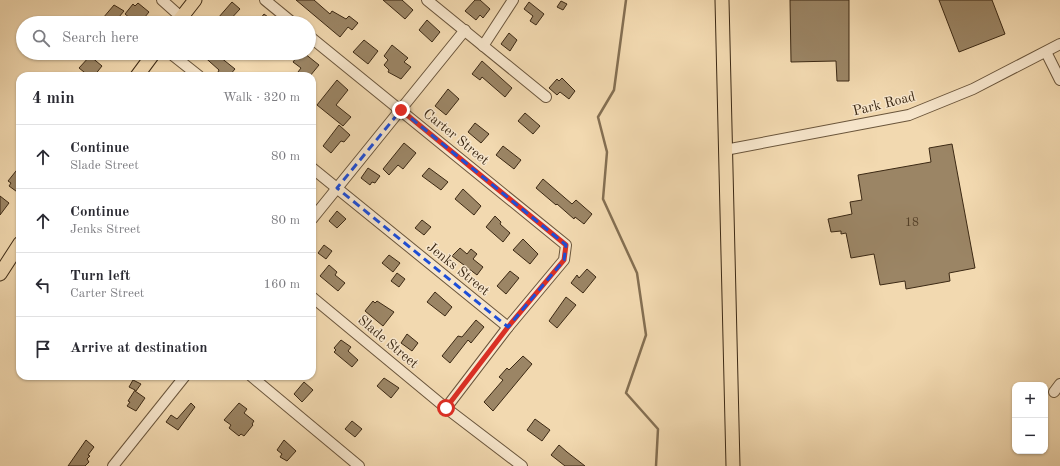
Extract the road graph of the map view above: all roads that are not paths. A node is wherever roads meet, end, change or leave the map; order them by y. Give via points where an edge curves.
1 (162, 0) edge
2 (195, 0) edge
3 (265, 0) edge
4 (427, 0) edge
5 (513, 0) edge
6 (722, 0) edge
7 (176, 16) edge
8 (182, 16) edge
9 (284, 16) edge
10 (464, 30) junction
11 (316, 42) edge
12 (1060, 44) edge
13 (483, 46) junction
14 (1046, 52) junction
15 (149, 60) edge
16 (179, 60) edge
17 (140, 72) edge
18 (194, 72) edge
19 (1060, 80) edge
20 (546, 97) dead end
21 (401, 110) junction
22 (725, 150) junction
23 (316, 171) edge
24 (337, 188) junction
25 (316, 214) edge
26 (16, 249) edge
27 (0, 274) edge
28 (316, 301) edge
29 (508, 327) junction
30 (182, 380) edge
31 (256, 380) edge
32 (446, 408) junction
33 (113, 466) edge
34 (359, 466) edge
35 (522, 466) edge
36 (733, 466) edge

1 - 7 street
2 - 8 main road
3 - 9 street
4 - 10 street
5 - 13 street
6 - 22 main road
10 - 13 street
10 - 21 street
11 - 21 street, Carter Street
12 - 14 street, Park Road
13 - 20 street
14 - 19 street
14 - 22 street, Park Road via 973,89 909,115
15 - 17 main road
16 - 18 street
21 - 24 street
21 - 29 street, Carter Street via 566,245 564,260
22 - 36 main road
23 - 24 street, Jenks Street
24 - 25 street
24 - 29 street, Jenks Street
26 - 27 main road
28 - 32 street, Slade Street
29 - 32 street
30 - 33 street
31 - 34 street
32 - 35 street, Slade Street

